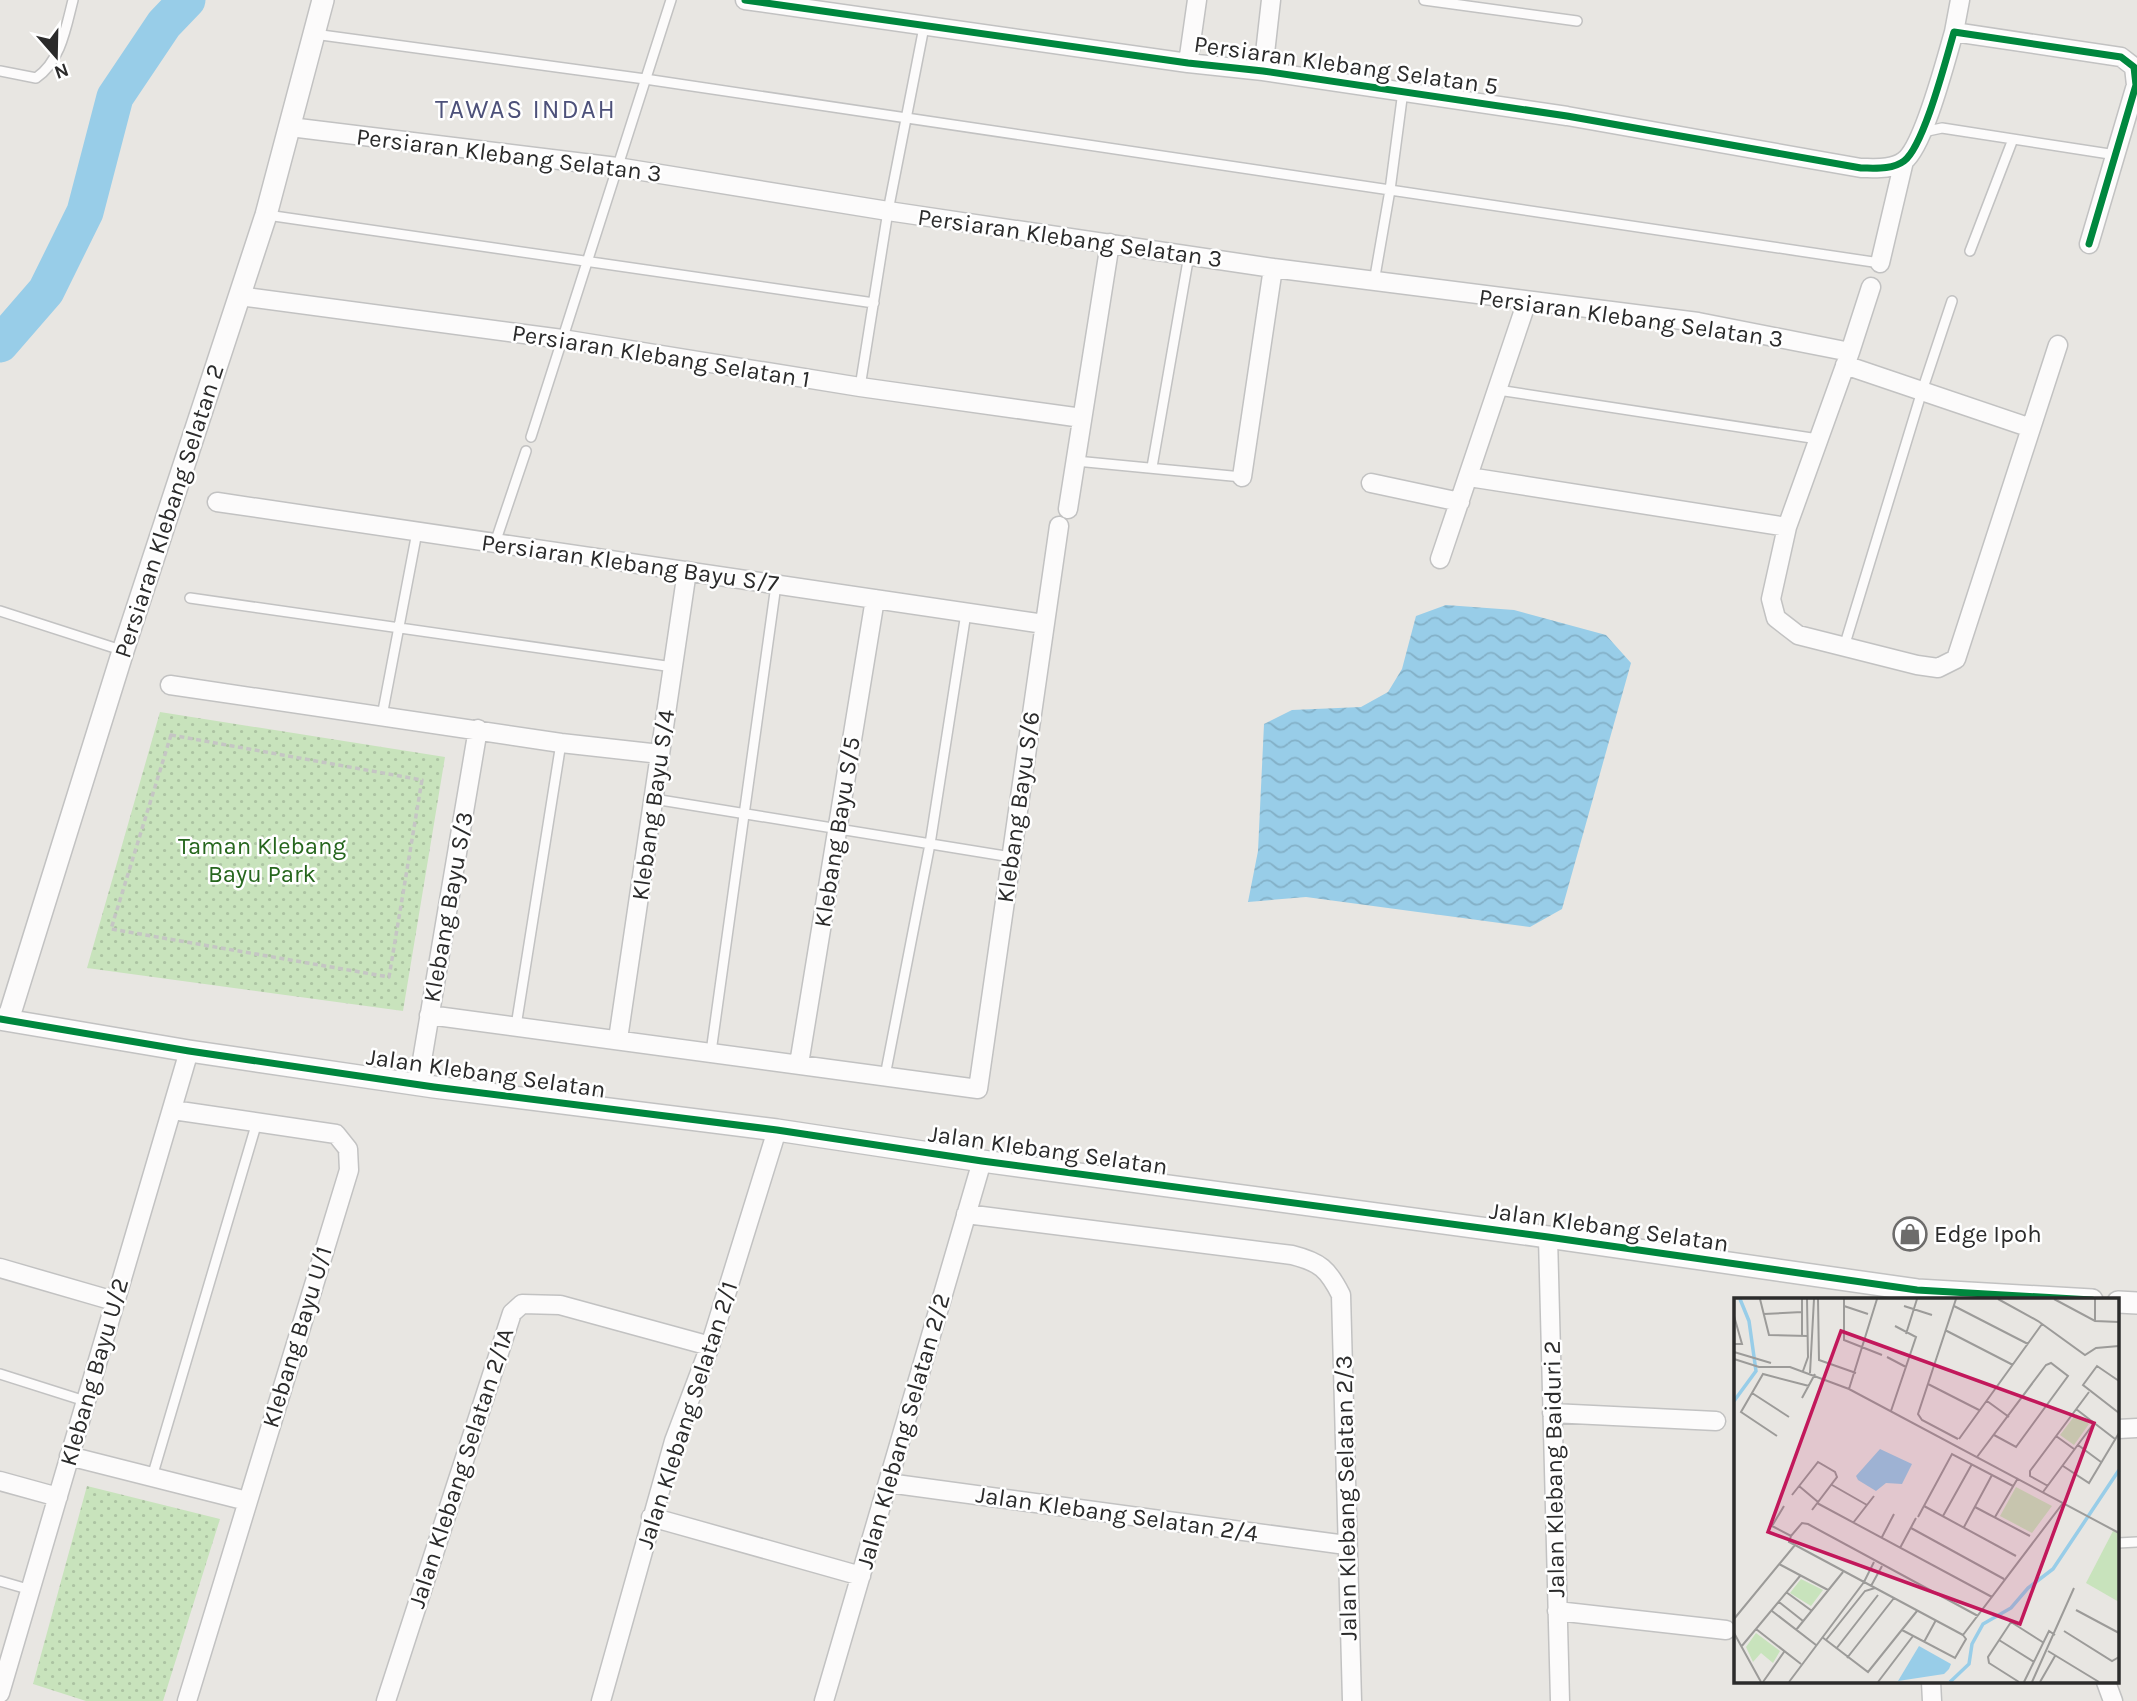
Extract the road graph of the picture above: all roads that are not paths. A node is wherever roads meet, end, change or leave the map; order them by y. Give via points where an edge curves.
1 (73, 0) edge
2 (323, 0) edge
3 (671, 0) edge
4 (745, 0) edge
5 (1197, 0) edge
6 (1271, 0) edge
7 (1424, 0) edge
8 (1960, 0) edge
9 (1577, 22) dead end
10 (923, 27) junction
11 (1954, 32) junction
12 (314, 34) junction
13 (1188, 63) junction
14 (0, 71) edge
15 (1264, 71) junction
16 (645, 79) junction
17 (1403, 91) junction
18 (905, 120) junction
19 (290, 127) junction
20 (1923, 132) junction
21 (2014, 139) junction
22 (2116, 155) junction
23 (1905, 160) junction
24 (617, 167) junction
25 (1390, 190) junction
26 (888, 211) junction
27 (265, 215) junction
28 (1110, 243) junction
29 (2089, 244) dead end
30 (1970, 251) dead end
31 (1189, 255) junction
32 (587, 260) junction
33 (1880, 263) joint
34 (1273, 268) junction
35 (1374, 282) junction
36 (1871, 287) dead end
37 (239, 296) junction
38 (1527, 301) junction
39 (1952, 301) dead end
40 (874, 303) junction
41 (562, 339) junction
42 (2058, 345) dead end
43 (1847, 359) junction
44 (860, 387) junction
45 (1498, 390) junction
46 (1922, 391) junction
47 (1082, 418) junction
48 (2031, 428) junction
49 (531, 437) dead end
50 (1818, 439) junction
51 (526, 452) dead end
52 (1076, 461) junction
53 (1152, 467) junction
54 (1242, 477) joint
55 (1469, 477) junction
56 (1371, 483) dead end
57 (217, 502) dead end
58 (1460, 502) junction
59 (1068, 509) dead end
60 (1059, 526) dead end
61 (1787, 527) junction
62 (417, 532) junction
63 (495, 543) junction
64 (1440, 559) dead end
65 (687, 571) junction
66 (776, 585) junction
67 (190, 598) dead end
68 (875, 599) junction
69 (0, 611) edge
70 (966, 613) junction
71 (1044, 624) junction
72 (399, 628) junction
73 (1844, 647) junction
74 (123, 651) junction
75 (673, 667) junction
76 (170, 685) dead end
77 (382, 716) junction
78 (478, 729) junction
79 (561, 743) junction
80 (660, 754) junction
81 (653, 799) junction
82 (744, 814) junction
83 (837, 829) junction
84 (930, 844) junction
85 (1011, 857) junction
86 (429, 1015) junction
87 (4, 1019) edge
88 (516, 1026) junction
89 (618, 1039) junction
90 (189, 1051) junction
91 (711, 1052) junction
92 (799, 1064) junction
93 (885, 1076) junction
94 (418, 1084) junction
95 (173, 1110) junction
96 (257, 1122) junction
97 (777, 1130) junction
98 (982, 1161) junction
99 (967, 1214) junction
100 (1548, 1237) junction
101 (0, 1268) edge
102 (1917, 1295) edge
103 (2022, 1298) edge
104 (114, 1301) junction
105 (710, 1346) junction
106 (0, 1374) edge
107 (85, 1401) junction
108 (1552, 1413) junction
109 (1716, 1421) dead end
110 (69, 1456) junction
111 (152, 1477) junction
112 (0, 1481) edge
113 (888, 1483) junction
114 (58, 1497) junction
115 (247, 1501) junction
116 (651, 1517) junction
117 (1346, 1545) junction
118 (860, 1576) junction
119 (0, 1581) edge
120 (31, 1590) junction
121 (1557, 1611) junction
122 (1727, 1630) dead end
123 (2107, 1684) edge
124 (0, 1693) edge
125 (187, 1701) edge
126 (386, 1701) edge
127 (601, 1701) edge
128 (824, 1701) edge
129 (1352, 1701) edge
130 (1560, 1701) edge
131 (2113, 1701) edge

1 - 14 lane via 60,48 46,71 36,78
2 - 12 street, Persiaran Klebang Selatan 2
3 - 16 lane
4 - 10 street, Persiaran Klebang Selatan 5
5 - 13 street
6 - 15 street
7 - 9 lane
8 - 11 street
10 - 13 street, Persiaran Klebang Selatan 5
10 - 18 lane
11 - 20 street
11 - 22 street via 2121,57 2134,67 2136,85
12 - 16 lane
12 - 19 street, Persiaran Klebang Selatan 2
13 - 15 street, Persiaran Klebang Selatan 5
15 - 17 street, Persiaran Klebang Selatan 5
16 - 18 lane
16 - 24 lane
17 - 23 street, Persiaran Klebang Selatan 5 via 1861,168 1883,168
17 - 25 lane
18 - 25 lane
18 - 26 lane
19 - 24 street, Persiaran Klebang Selatan 3
19 - 27 street, Persiaran Klebang Selatan 2
20 - 21 lane via 1942,128
20 - 23 street
21 - 22 lane
21 - 30 lane
22 - 29 street
23 - 33 street
24 - 26 street, Persiaran Klebang Selatan 3
24 - 32 lane
25 - 33 lane
25 - 35 lane
26 - 28 street, Persiaran Klebang Selatan 3
26 - 40 lane
27 - 32 lane
27 - 37 street, Persiaran Klebang Selatan 2
28 - 31 street, Persiaran Klebang Selatan 3
28 - 47 street
31 - 34 street, Persiaran Klebang Selatan 3
31 - 53 lane
32 - 40 lane
32 - 41 lane
34 - 35 street, Persiaran Klebang Selatan 3
34 - 54 street
35 - 38 street, Persiaran Klebang Selatan 3
36 - 43 street
37 - 41 street, Persiaran Klebang Selatan 1
37 - 74 street, Persiaran Klebang Selatan 2
38 - 43 street, Persiaran Klebang Selatan 3 via 1698,322
38 - 45 street
39 - 46 lane
40 - 44 lane
41 - 44 street, Persiaran Klebang Selatan 1
41 - 49 lane
42 - 48 street
43 - 46 street, Persiaran Klebang Selatan 3
43 - 50 street
44 - 47 street, Persiaran Klebang Selatan 1
45 - 50 lane
45 - 55 street
46 - 48 street, Persiaran Klebang Selatan 3
46 - 73 lane
47 - 52 street
48 - 73 street via 1956,659 1938,668
50 - 61 street
51 - 63 lane
52 - 53 lane
52 - 59 street
53 - 54 lane
55 - 58 street
55 - 61 street
56 - 58 street
57 - 62 street, Persiaran Klebang Bayu S/7
58 - 64 street
60 - 71 street, Klebang Bayu S/6
61 - 73 street via 1771,599 1776,618 1798,635
62 - 63 street, Persiaran Klebang Bayu S/7
62 - 72 lane
63 - 65 street, Persiaran Klebang Bayu S/7
65 - 66 street, Persiaran Klebang Bayu S/7
65 - 75 street, Klebang Bayu S/4
66 - 68 street, Persiaran Klebang Bayu S/7
66 - 82 lane
67 - 72 lane
68 - 70 street, Persiaran Klebang Bayu S/7
68 - 83 street, Klebang Bayu S/5
69 - 74 lane
70 - 71 street, Persiaran Klebang Bayu S/7
70 - 84 lane
71 - 85 street, Klebang Bayu S/6
72 - 75 lane
72 - 77 lane
74 - 87 street, Persiaran Klebang Selatan 2
75 - 80 street, Klebang Bayu S/4
76 - 77 street
77 - 78 street
78 - 79 street
78 - 86 street, Klebang Bayu S/3
79 - 80 street
79 - 88 lane
80 - 81 street, Klebang Bayu S/4
81 - 82 lane
81 - 89 street, Klebang Bayu S/4
82 - 83 lane
82 - 91 lane
83 - 84 lane
83 - 92 street, Klebang Bayu S/5
84 - 85 lane
84 - 93 lane
85 - 93 street, Klebang Bayu S/6 via 978,1089
86 - 88 street
86 - 94 street, Klebang Bayu S/3
87 - 90 street, Jalan Klebang Selatan
88 - 89 street
89 - 91 street
90 - 94 street, Jalan Klebang Selatan
90 - 95 street, Klebang Bayu U/2
91 - 92 street
92 - 93 street
94 - 97 street, Jalan Klebang Selatan
95 - 96 street, Klebang Bayu U/1
95 - 104 street, Klebang Bayu U/2
96 - 111 lane
96 - 115 street, Klebang Bayu U/1 via 336,1134 348,1149 349,1170
97 - 98 street, Jalan Klebang Selatan
97 - 105 street, Jalan Klebang Selatan 2/1
98 - 99 street, Jalan Klebang Selatan 2/2
98 - 100 street, Jalan Klebang Selatan
99 - 113 street, Jalan Klebang Selatan 2/2
99 - 117 street, Jalan Klebang Selatan 2/3 via 1292,1255 1321,1265 1341,1295
100 - 102 street, Jalan Klebang Selatan
100 - 108 street, Jalan Klebang Baiduri 2
101 - 104 street
102 - 103 street, Jalan Klebang Selatan
104 - 107 street, Klebang Bayu U/2
105 - 116 street, Jalan Klebang Selatan 2/1
105 - 126 street, Jalan Klebang Selatan 2/1A via 560,1305 522,1304 512,1313
106 - 107 lane
107 - 110 street, Klebang Bayu U/2
108 - 109 street
108 - 121 street, Jalan Klebang Baiduri 2
110 - 111 street
110 - 114 street, Klebang Bayu U/2
111 - 115 street
112 - 114 street
113 - 117 street, Jalan Klebang Selatan 2/4
113 - 118 street, Jalan Klebang Selatan 2/2
114 - 120 street, Klebang Bayu U/2
115 - 125 street, Klebang Bayu U/1
116 - 118 street
116 - 127 street, Jalan Klebang Selatan 2/1
117 - 129 street, Jalan Klebang Selatan 2/3
118 - 128 street, Jalan Klebang Selatan 2/2
119 - 120 lane
120 - 124 street, Klebang Bayu U/2
121 - 122 street
121 - 130 street, Jalan Klebang Baiduri 2
123 - 131 street

